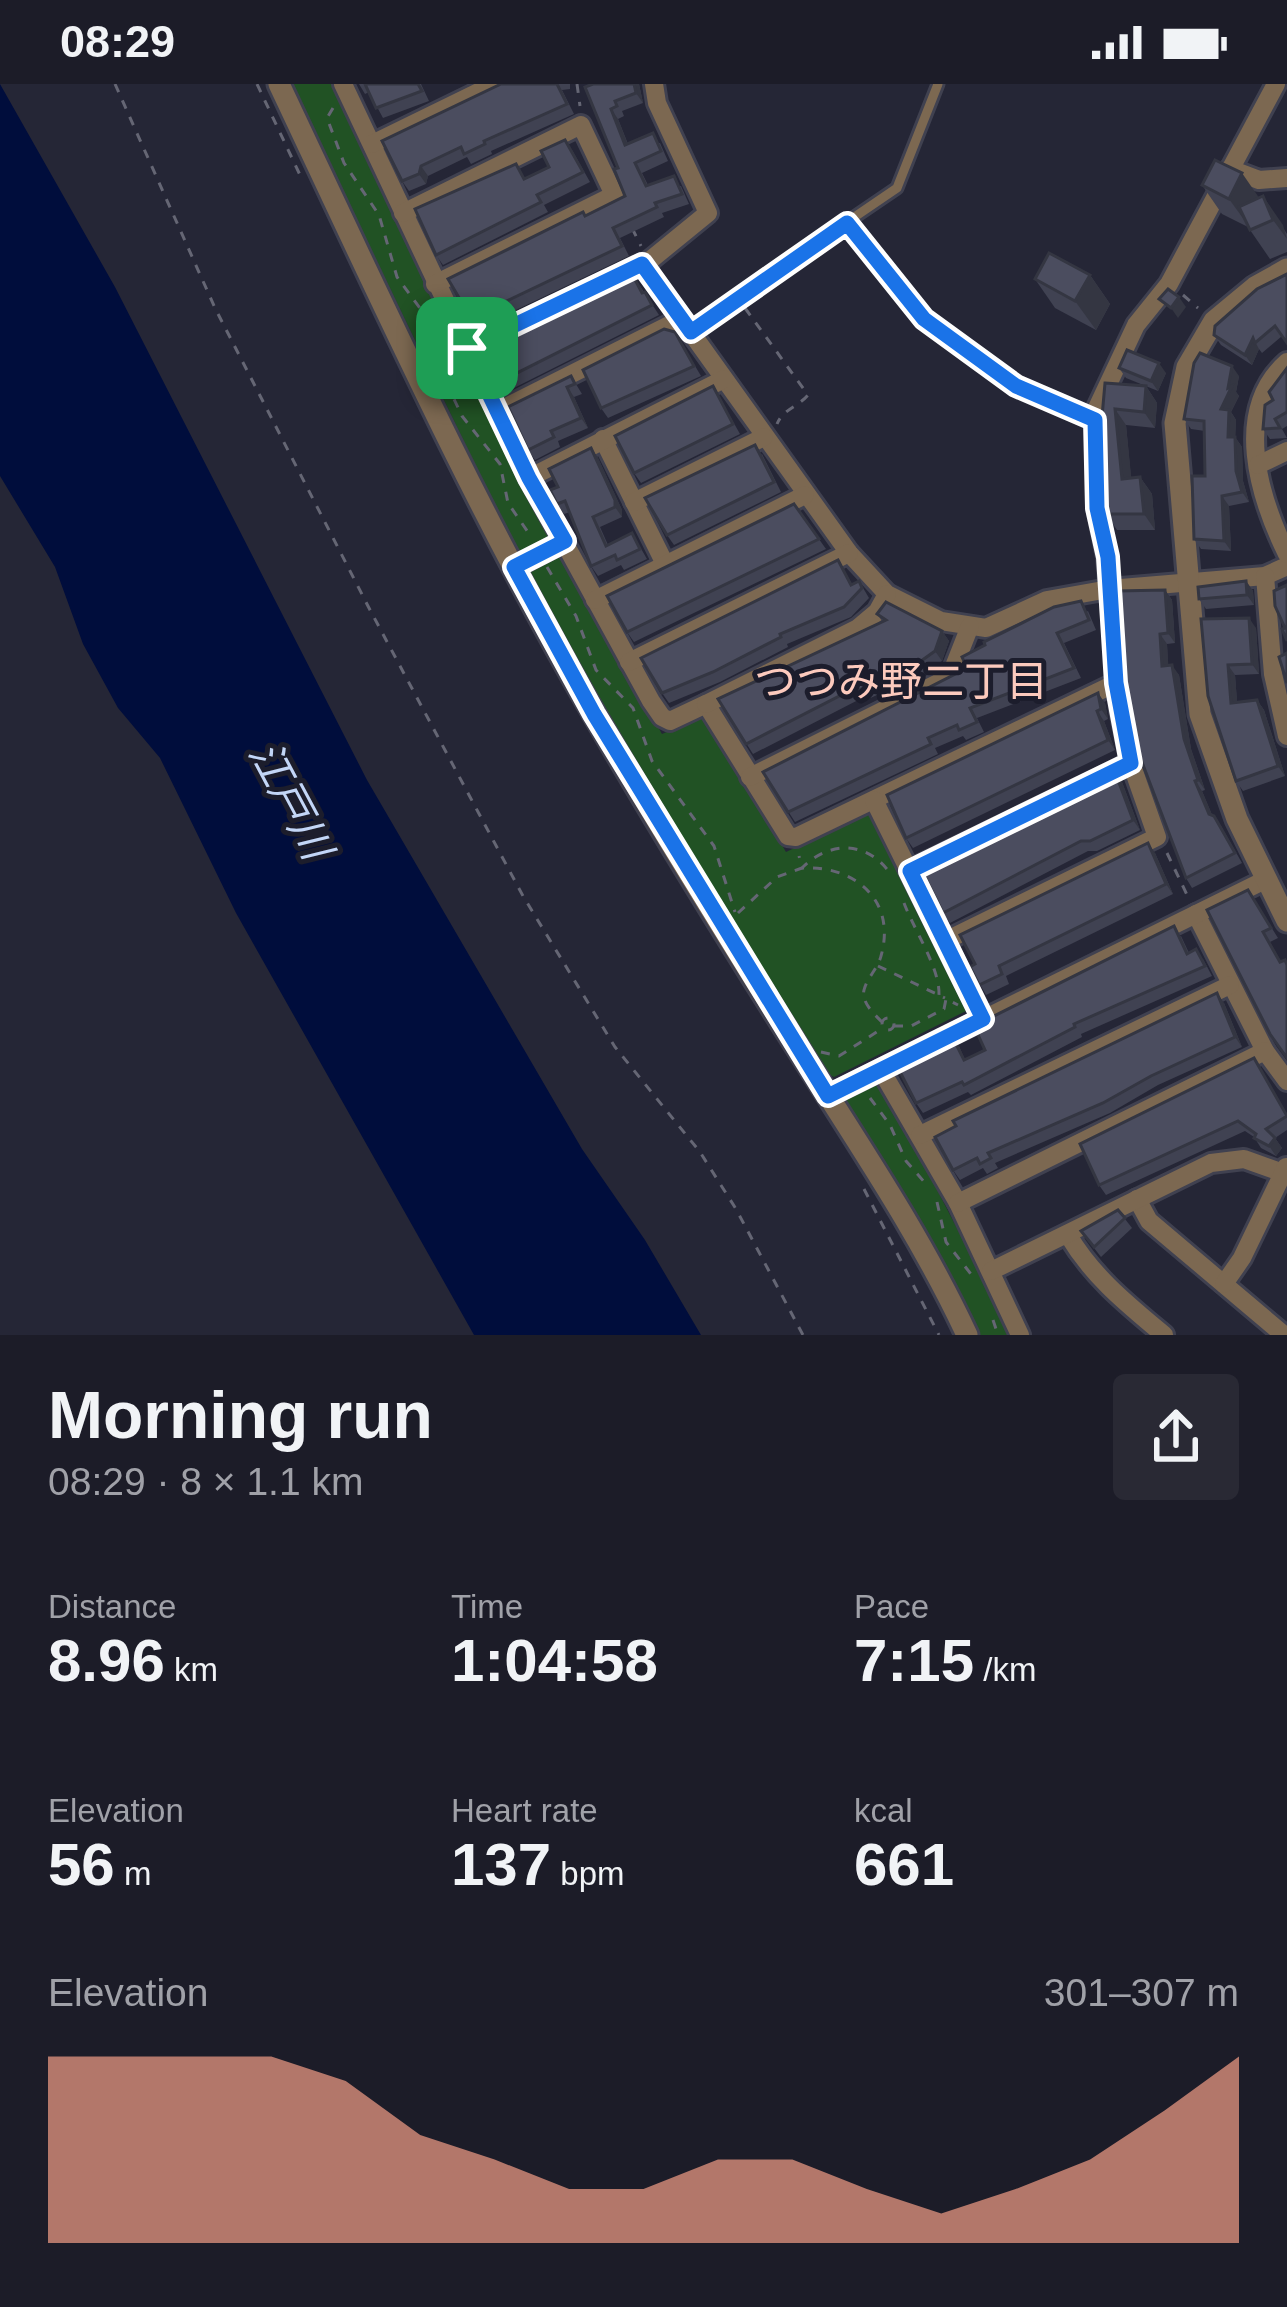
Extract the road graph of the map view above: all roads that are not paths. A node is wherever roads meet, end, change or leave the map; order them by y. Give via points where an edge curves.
1 (279, 84) edge
2 (495, 84) edge
3 (654, 84) edge
4 (938, 84) edge
5 (1276, 84) edge
6 (346, 91) edge
7 (372, 144) junction
8 (1230, 169) junction
9 (1287, 178) edge
10 (403, 213) junction
11 (847, 223) junction
12 (645, 263) junction
13 (1287, 269) edge
14 (435, 284) junction
15 (738, 298) road end
16 (686, 326) junction
17 (467, 348) junction
18 (1287, 362) edge
19 (724, 380) junction
20 (497, 411) junction
21 (1095, 420) junction
22 (770, 434) junction
23 (603, 439) junction
24 (1287, 451) edge
25 (1258, 465) junction
26 (529, 478) junction
27 (805, 495) junction
28 (634, 502) junction
29 (565, 541) junction
30 (849, 553) junction
31 (1287, 554) edge
32 (665, 564) junction
33 (1287, 566) edge
34 (514, 567) junction
35 (1265, 576) junction
36 (1187, 581) junction
37 (1109, 589) junction
38 (887, 594) junction
39 (595, 600) junction
40 (970, 626) junction
41 (629, 662) junction
42 (1116, 683) junction
43 (706, 704) junction
44 (1287, 736) edge
45 (1131, 763) junction
46 (750, 777) junction
47 (874, 800) junction
48 (910, 871) junction
49 (1267, 879) junction
50 (1194, 909) junction
51 (1287, 922) edge
52 (945, 941) junction
53 (1230, 985) junction
54 (983, 1019) junction
55 (1264, 1051) junction
56 (881, 1070) junction
57 (1287, 1081) edge
58 (828, 1096) junction
59 (920, 1135) junction
60 (1285, 1169) edge
61 (1137, 1199) junction
62 (958, 1202) junction
63 (1068, 1235) junction
64 (985, 1278) junction
65 (1224, 1284) junction
66 (967, 1335) edge
67 (1020, 1335) edge
68 (1164, 1335) edge
69 (1284, 1335) edge

1 - 34 street
2 - 7 street
3 - 12 street via 708,213
4 - 11 lane via 897,188
5 - 8 street
6 - 7 street
7 - 10 street
8 - 9 street via 1258,180
8 - 21 street via 1169,284 1136,326
10 - 14 street
10 - 14 street via 581,125 614,195
11 - 15 lane
11 - 21 lane via 924,319 1016,386
12 - 16 street
12 - 17 street
13 - 36 street via 1214,321 1187,367 1177,405
14 - 17 street
16 - 19 street
16 - 20 street
17 - 20 street
18 - 25 street via 1256,415
19 - 22 street
19 - 23 street
20 - 26 street
21 - 37 street
22 - 27 street
22 - 28 street
23 - 26 street
23 - 28 street
24 - 25 street
25 - 31 street
26 - 29 street
27 - 30 street
27 - 32 street
28 - 32 street
29 - 34 street
29 - 39 street
30 - 38 street
30 - 41 street
32 - 39 street
33 - 35 street
34 - 58 street via 594,714
35 - 36 street
35 - 44 street
36 - 37 street
36 - 49 street via 1210,752
37 - 40 street via 1047,600 986,628
37 - 42 street
38 - 40 street
38 - 43 street via 858,628
39 - 41 street
40 - 46 street via 953,669 938,682
41 - 43 street via 662,717 670,721
42 - 45 street
42 - 47 street
43 - 46 street
45 - 48 street
45 - 52 street via 1157,837
46 - 47 street via 788,836
47 - 48 street
48 - 52 street
49 - 50 street
49 - 51 street
50 - 53 street
50 - 54 street
52 - 54 street
53 - 55 street
53 - 59 street
54 - 56 street
55 - 57 street
55 - 62 street
56 - 58 street via 855,1073
56 - 59 street
58 - 66 street
59 - 62 street
60 - 61 street via 1211,1163
60 - 65 street
61 - 63 street
61 - 65 street via 1149,1221
62 - 64 street
63 - 64 street
63 - 68 street via 1107,1287
64 - 67 street
65 - 69 street

